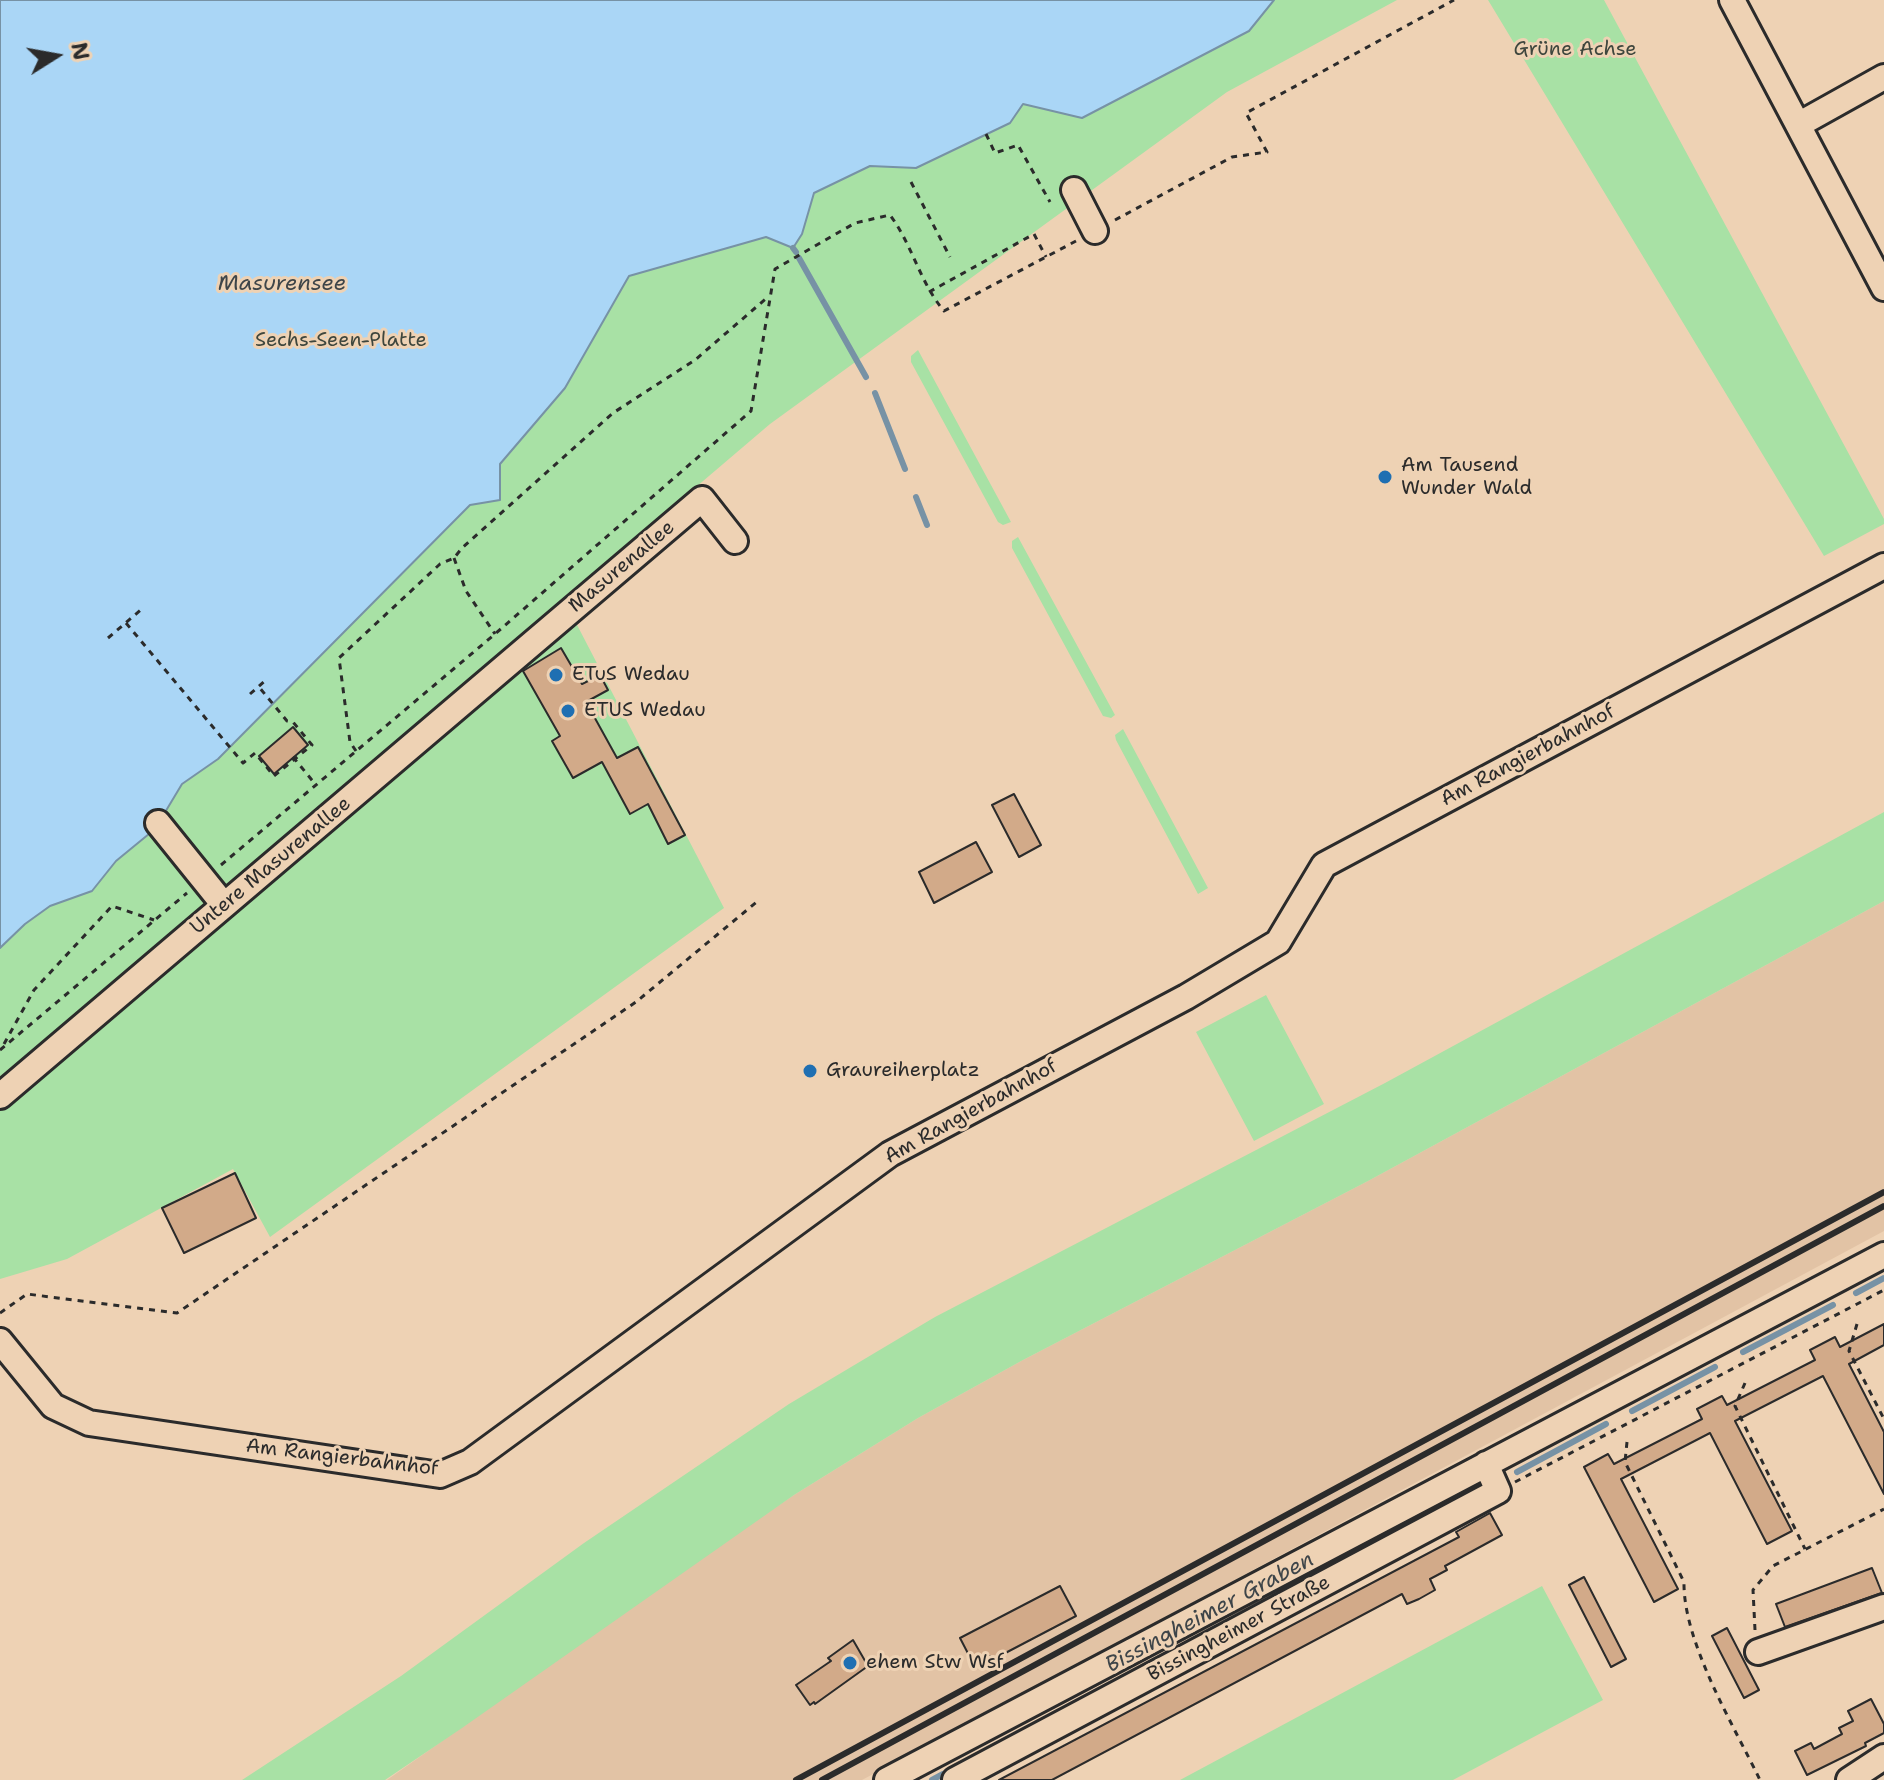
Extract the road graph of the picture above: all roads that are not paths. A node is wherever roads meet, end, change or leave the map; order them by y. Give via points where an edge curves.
1 (1732, 0) edge
2 (1884, 77) edge
3 (1798, 125) junction
4 (1074, 190) dead end
5 (1095, 231) dead end
6 (1884, 288) edge
7 (735, 541) dead end
8 (1884, 566) edge
9 (542, 635) joint
10 (158, 823) dead end
11 (224, 905) junction
12 (0, 1096) edge
13 (1884, 1255) edge
14 (0, 1341) edge
15 (1486, 1464) junction
16 (1884, 1607) edge
17 (1758, 1652) road end
18 (947, 1749) junction
19 (1884, 1757) edge
20 (959, 1779) edge
21 (887, 1780) edge
22 (1849, 1780) edge

1 - 3 street
2 - 3 street
3 - 6 street
4 - 5 street
7 - 9 street, Masurenallee via 702,499
8 - 14 street, Am Rangierbahnhof via 1324,865 1278,942 1186,997 890,1154 460,1467 440,1475 89,1423 53,1406
9 - 11 street, Untere Masurenallee
10 - 11 street
11 - 12 street, Untere Masurenallee
13 - 15 street, Bissingheimer Straße
15 - 18 street, Bissingheimer Straße
15 - 20 street, Bissingheimer Straße via 1498,1491
16 - 17 street
18 - 20 street
18 - 21 street, Bissingheimer Straße
19 - 22 street

